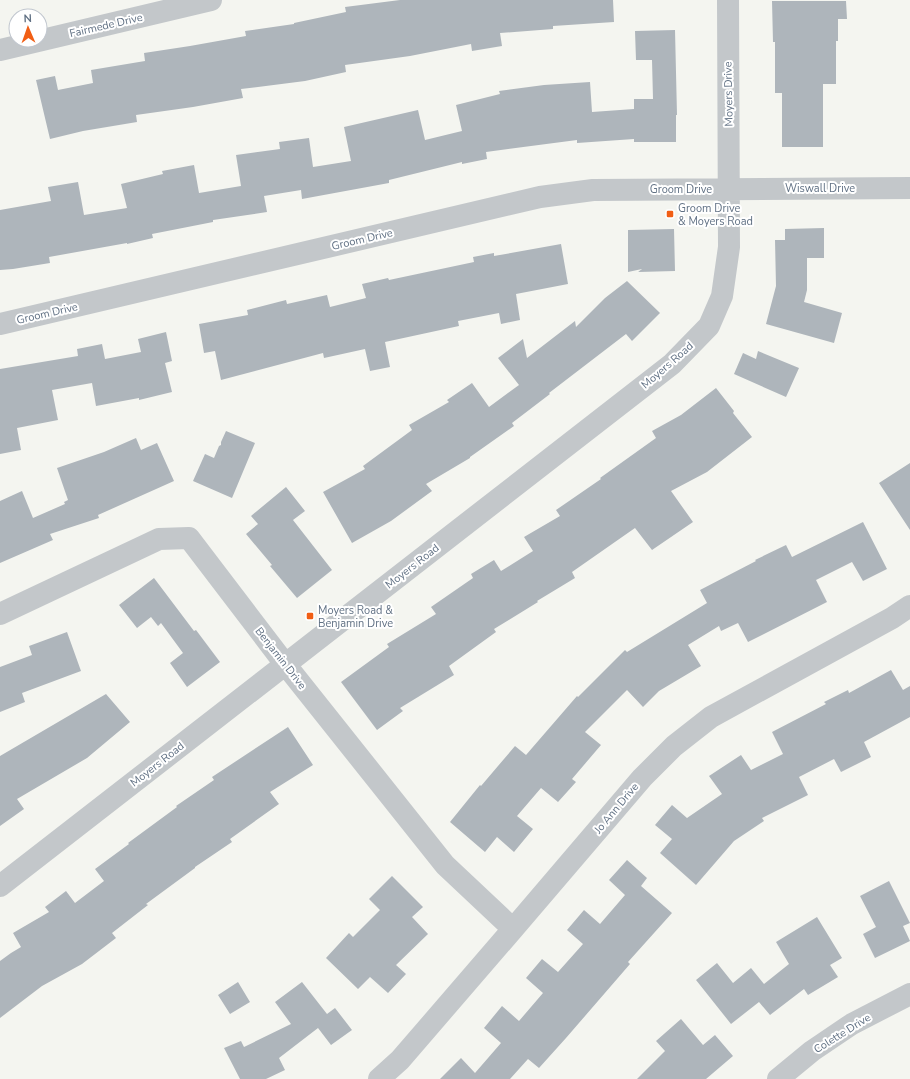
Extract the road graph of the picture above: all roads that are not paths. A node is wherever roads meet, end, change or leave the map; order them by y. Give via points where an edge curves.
1 (212, 0) edge
2 (728, 0) edge
3 (0, 50) edge
4 (910, 188) edge
5 (729, 189) junction
6 (0, 324) edge
7 (910, 606) edge
8 (0, 614) edge
9 (285, 664) junction
10 (0, 886) edge
11 (513, 929) junction
12 (910, 994) edge
13 (379, 1079) edge
14 (778, 1079) edge

1 - 3 street, Fairmede Drive
2 - 5 street, Moyers Drive
4 - 5 street, Wiswall Drive
5 - 6 street, Groom Drive via 593,190 540,197
5 - 9 street, Moyers Road via 729,247 722,296 709,326 672,364
7 - 11 street, Jo Ann Drive via 711,717 674,746 642,778
8 - 9 street, Benjamin Drive via 159,539 189,538
9 - 10 street, Moyers Road
9 - 11 street, Benjamin Drive via 445,865
11 - 13 street, Jo Ann Drive via 400,1060
12 - 14 street, Colette Drive via 852,1024 812,1051

